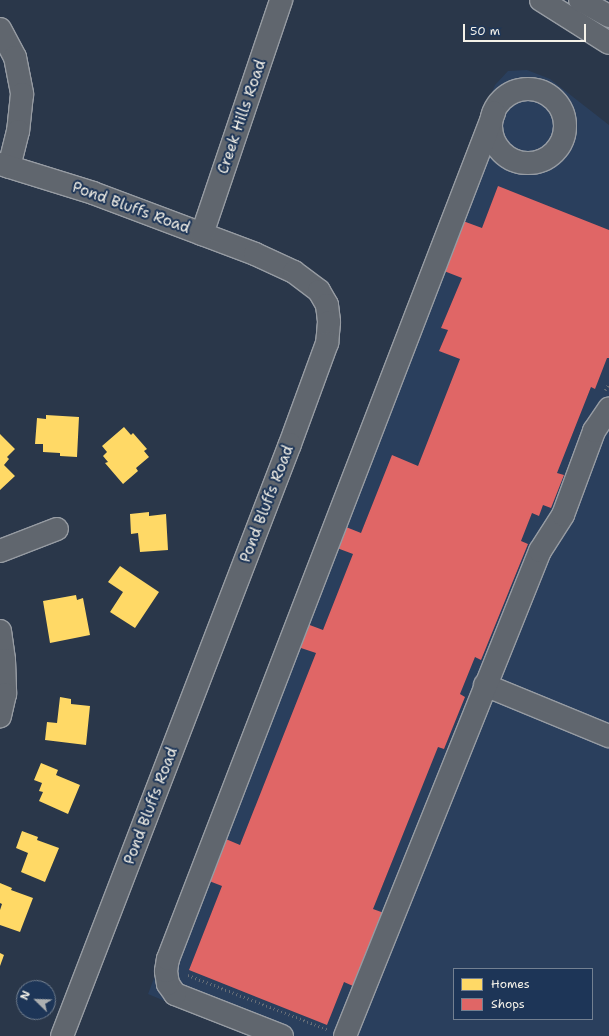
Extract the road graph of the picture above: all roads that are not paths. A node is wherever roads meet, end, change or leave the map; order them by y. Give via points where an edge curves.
1 (281, 0) edge
2 (541, 0) edge
3 (580, 0) edge
4 (609, 16) edge
5 (0, 29) edge
6 (609, 43) edge
7 (494, 112) dead end
8 (5, 166) edge
9 (202, 234) junction
10 (609, 408) edge
11 (57, 529) dead end
12 (0, 551) edge
13 (0, 631) edge
14 (485, 685) junction
15 (0, 716) edge
16 (609, 736) edge
17 (338, 1034) edge
18 (62, 1036) edge
19 (282, 1036) edge

1 - 9 main road, Creek Hills Road
2 - 6 main road
3 - 4 main road
5 - 8 main road via 14,57 22,94 18,132
7 - 19 main road via 168,959 168,984 175,994
8 - 9 main road, Pond Bluffs Road via 93,193
9 - 18 main road, Pond Bluffs Road via 294,272 319,291 327,305 327,343
10 - 14 main road via 594,431 563,515 540,551
11 - 12 main road
13 - 15 main road via 4,660 4,694
14 - 16 main road
14 - 17 main road

